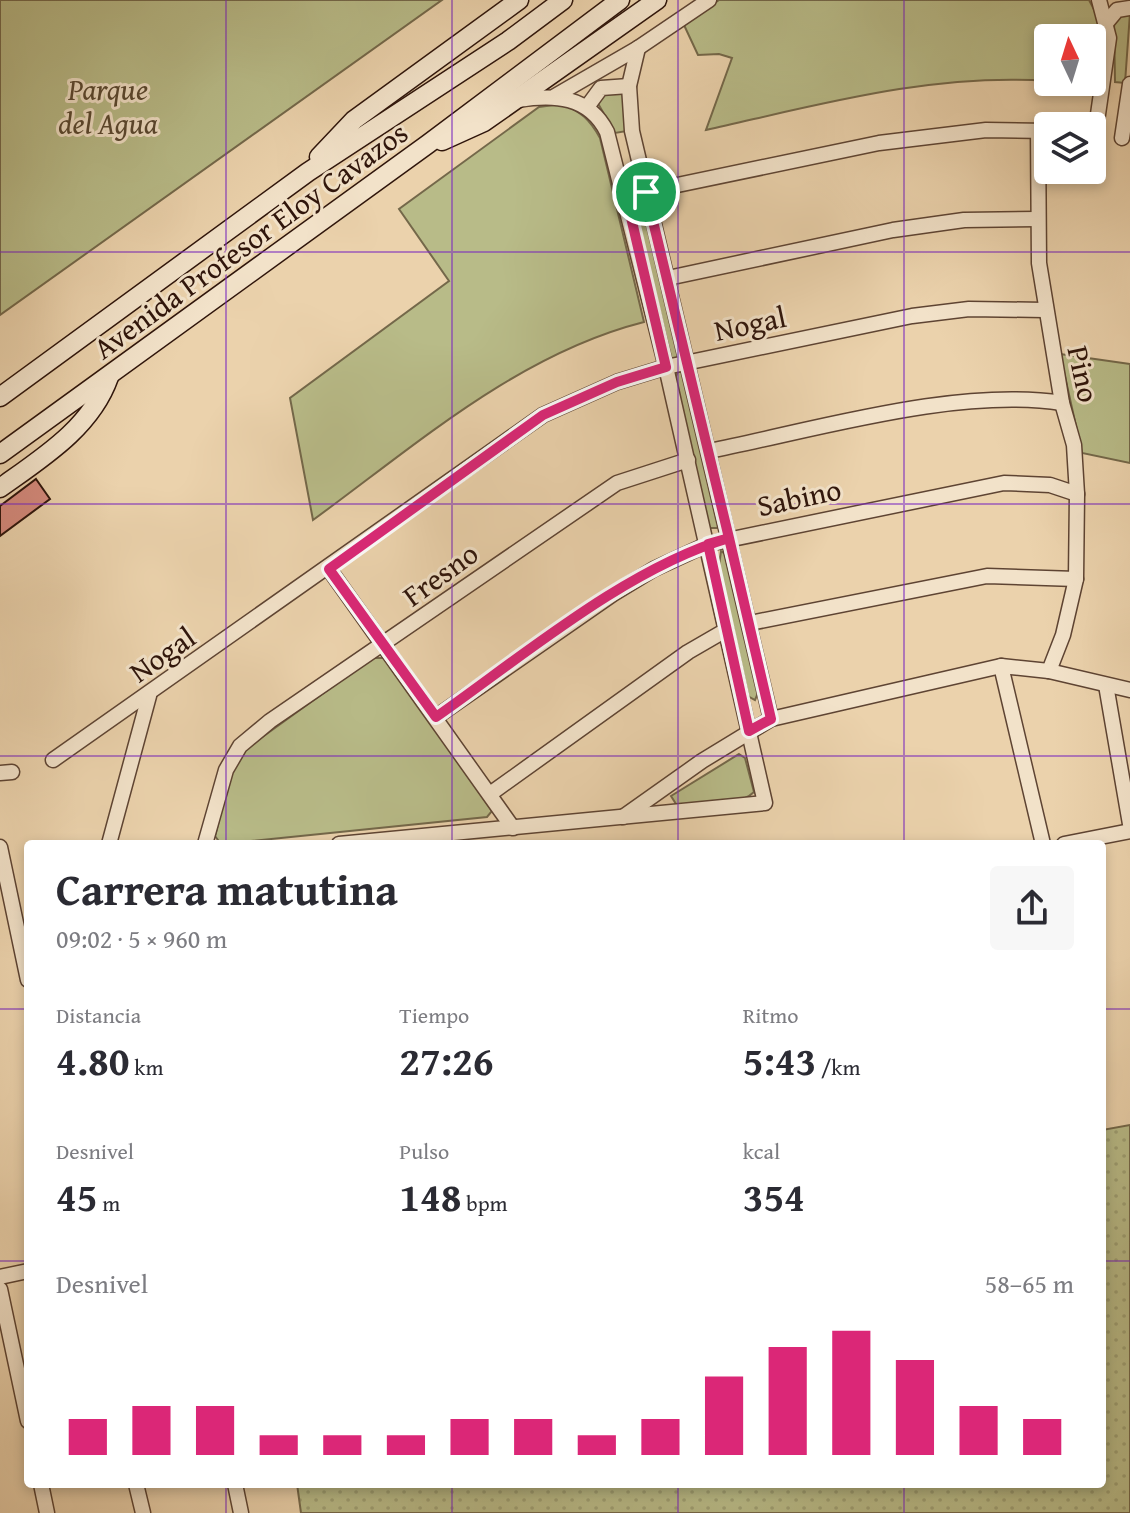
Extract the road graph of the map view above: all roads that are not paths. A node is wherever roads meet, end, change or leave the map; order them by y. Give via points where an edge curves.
1 (519, 0) edge
2 (563, 0) edge
3 (620, 0) edge
4 (657, 0) edge
5 (709, 0) edge
6 (1099, 0) edge
7 (1130, 8) edge
8 (1107, 22) junction
9 (638, 48) junction
10 (1130, 84) edge
11 (629, 86) junction
12 (555, 96) junction
13 (514, 101) junction
14 (587, 107) junction
15 (1098, 112) edge
16 (1034, 130) edge
17 (1106, 136) edge
18 (1126, 139) edge
19 (428, 144) junction
20 (308, 172) junction
21 (1039, 184) edge
22 (646, 192) junction
23 (626, 196) junction
24 (1037, 219) junction
25 (668, 278) junction
26 (1045, 310) junction
27 (688, 363) junction
28 (666, 367) junction
29 (109, 377) junction
30 (0, 397) edge
31 (1062, 403) junction
32 (709, 451) junction
33 (0, 454) edge
34 (688, 460) junction
35 (0, 488) edge
36 (1077, 494) junction
37 (729, 538) junction
38 (708, 544) junction
39 (329, 569) junction
40 (1076, 579) junction
41 (750, 623) junction
42 (726, 630) junction
43 (384, 645) junction
44 (1001, 666) junction
45 (1049, 671) junction
46 (1106, 685) junction
47 (1130, 690) edge
48 (149, 696) junction
49 (436, 717) junction
50 (771, 719) junction
51 (749, 731) junction
52 (53, 760) dead end
53 (490, 794) junction
54 (622, 817) junction
55 (1130, 824) edge
56 (513, 828) junction
57 (1130, 831) edge
58 (110, 840) edge
59 (206, 840) edge
60 (423, 840) edge
61 (1042, 840) edge
62 (1084, 840) edge
63 (0, 847) edge
64 (3, 878) edge
65 (24, 964) edge
66 (24, 1272) edge
67 (0, 1277) edge
68 (0, 1289) edge
69 (24, 1402) edge
70 (42, 1488) edge
71 (137, 1488) edge
72 (236, 1488) edge
73 (47, 1513) edge
74 (143, 1513) edge
75 (241, 1513) edge

1 - 20 main road via 354,120
2 - 20 main road, Avenida Profesor Eloy Cavazos
3 - 19 main road
4 - 13 main road, Avenida Profesor Eloy Cavazos
5 - 9 street
6 - 8 street
7 - 8 street via 1117,10
8 - 15 street
9 - 11 street
9 - 12 street
10 - 18 street
11 - 14 street via 601,88
11 - 22 street
12 - 13 street
12 - 14 street
13 - 19 main road, Avenida Profesor Eloy Cavazos via 460,136
14 - 23 street via 607,132
16 - 22 street via 986,130 879,143
17 - 18 street
19 - 29 main road, Avenida Profesor Eloy Cavazos
20 - 30 main road, Avenida Profesor Eloy Cavazos
21 - 24 street, Pino
22 - 23 street
22 - 25 street
23 - 28 street
24 - 25 street via 964,220 893,230
24 - 26 street, Pino
25 - 27 street
26 - 27 street, Nogal via 969,309 912,316
26 - 31 street, Pino
27 - 28 street, Nogal
27 - 32 street
28 - 34 street
28 - 39 street, Nogal via 543,415
29 - 33 main road, Avenida Profesor Eloy Cavazos
29 - 35 main road via 86,420
31 - 32 street via 1013,398 938,405
31 - 36 street, Pino via 1074,445
32 - 37 street
34 - 38 street
34 - 43 street, Fresno via 617,483
36 - 37 street, Sabino via 1050,485 1004,483
36 - 40 street, Pino
37 - 38 street, Sabino
37 - 41 street
38 - 42 street
38 - 49 street, Sabino via 613,594
39 - 43 street
39 - 48 street, Nogal
40 - 41 street via 975,578
40 - 45 street, Pino
41 - 50 street
42 - 51 street
42 - 53 street
43 - 49 street
43 - 59 street, Fresno via 240,746 226,770
44 - 45 street
44 - 50 street
44 - 61 street
45 - 46 street
46 - 47 street
46 - 55 street
48 - 52 street, Nogal
48 - 58 street
49 - 53 street
50 - 51 street
51 - 54 street
51 - 54 street via 765,803
53 - 56 street
54 - 56 street
56 - 60 street
57 - 62 street
63 - 64 street
64 - 65 street
66 - 67 street
68 - 69 street
70 - 73 street
71 - 74 street
72 - 75 street

